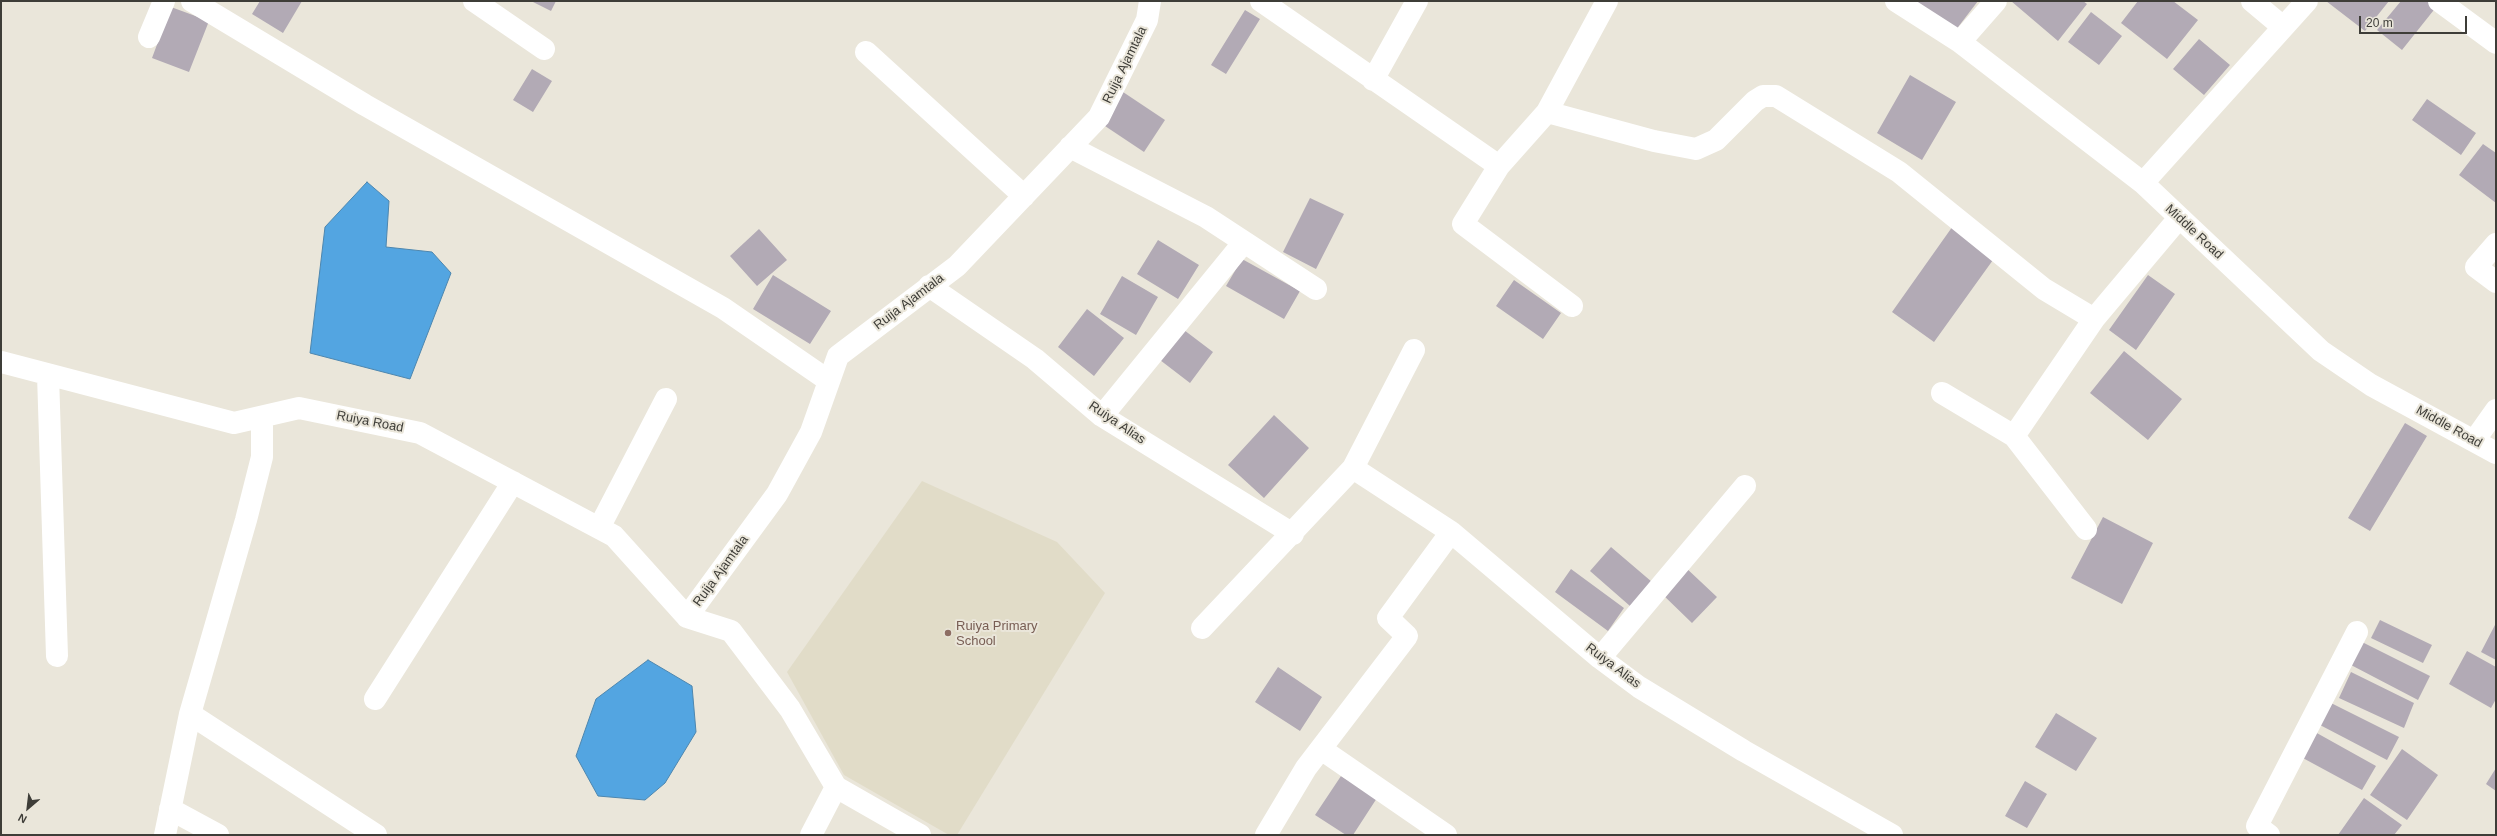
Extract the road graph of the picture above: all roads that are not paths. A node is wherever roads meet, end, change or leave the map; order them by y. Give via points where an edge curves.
1 (164, 1) edge
2 (192, 1) edge
3 (474, 1) edge
4 (1150, 1) edge
5 (1261, 1) edge
6 (1417, 1) edge
7 (1607, 1) edge
8 (1896, 1) edge
9 (1996, 1) edge
10 (2252, 1) edge
11 (2307, 1) edge
12 (2439, 1) edge
13 (2283, 27) junction
14 (149, 37) dead end
15 (1960, 42) junction
16 (2496, 43) edge
17 (544, 49) dead end
18 (866, 52) dead end
19 (1373, 80) junction
20 (1547, 112) junction
21 (1070, 147) junction
22 (1499, 166) junction
23 (2143, 183) junction
24 (1024, 196) junction
25 (2179, 218) junction
26 (1244, 242) junction
27 (2496, 244) edge
28 (2496, 282) edge
29 (929, 286) junction
30 (1316, 289) dead end
31 (1572, 306) dead end
32 (2094, 319) junction
33 (1414, 350) dead end
34 (1, 362) edge
35 (48, 375) junction
36 (829, 381) junction
37 (1942, 393) dead end
38 (666, 399) dead end
39 (2496, 410) edge
40 (1102, 416) junction
41 (262, 417) junction
42 (2014, 436) junction
43 (2474, 441) junction
44 (2496, 453) edge
45 (1354, 468) junction
46 (513, 482) junction
47 (1745, 486) dead end
48 (599, 528) junction
49 (2086, 529) dead end
50 (1451, 532) junction
51 (1293, 534) junction
52 (687, 617) junction
53 (1202, 628) dead end
54 (2357, 632) dead end
55 (57, 656) dead end
56 (1600, 658) junction
57 (375, 699) dead end
58 (190, 714) junction
59 (1321, 749) junction
60 (836, 787) junction
61 (170, 809) junction
62 (165, 835) edge
63 (218, 835) edge
64 (376, 835) edge
65 (811, 835) edge
66 (920, 835) edge
67 (1266, 835) edge
68 (1446, 835) edge
69 (1892, 835) edge
70 (2269, 835) edge

1 - 14 street
2 - 36 street via 371,109 723,308
3 - 17 street
4 - 21 street, Ruija Ajamtala via 1148,20 1099,117
5 - 19 street
6 - 19 street
7 - 20 street
8 - 15 street, Middle Road
9 - 15 street
10 - 13 street
11 - 13 street
12 - 16 street
13 - 23 street
15 - 23 street, Middle Road
18 - 24 street
19 - 22 street
20 - 22 street
20 - 32 street via 1654,141 1696,149 1716,140 1755,101 1763,96 1776,96 1899,172 2044,289
21 - 24 street, Ruija Ajamtala
21 - 26 street via 1206,218
22 - 31 street via 1463,224
23 - 25 street, Middle Road
24 - 29 street, Ruija Ajamtala via 957,266
25 - 32 street
25 - 43 street, Middle Road via 2320,351 2371,385
26 - 30 street
26 - 40 street
27 - 28 street via 2476,267
29 - 36 street, Ruija Ajamtala via 838,356
29 - 40 street, Ruiya Alias via 1035,359
32 - 42 street
33 - 45 street
34 - 35 street, Ruiya Road
35 - 41 street, Ruiya Road via 234,423
35 - 55 street
36 - 52 street, Ruija Ajamtala via 811,432 777,494
37 - 42 street
38 - 48 street
39 - 43 street
40 - 51 street, Ruiya Alias
41 - 46 street, Ruiya Road via 299,408 420,432
41 - 58 street via 262,457
42 - 49 street
43 - 44 street, Middle Road
45 - 50 street, Ruiya Alias
45 - 51 street
46 - 48 street, Ruiya Road
46 - 57 street
47 - 56 street
48 - 52 street, Ruiya Road via 614,536
50 - 56 street, Ruiya Alias
50 - 59 street via 1388,618 1407,636
51 - 53 street
52 - 60 street via 731,631 790,709
54 - 70 street via 2258,826
56 - 69 street, Ruiya Alias via 1639,687 1744,751
58 - 61 street
58 - 64 street
59 - 67 street via 1306,768
59 - 68 street
60 - 65 street
60 - 66 street
61 - 62 street
61 - 63 street

